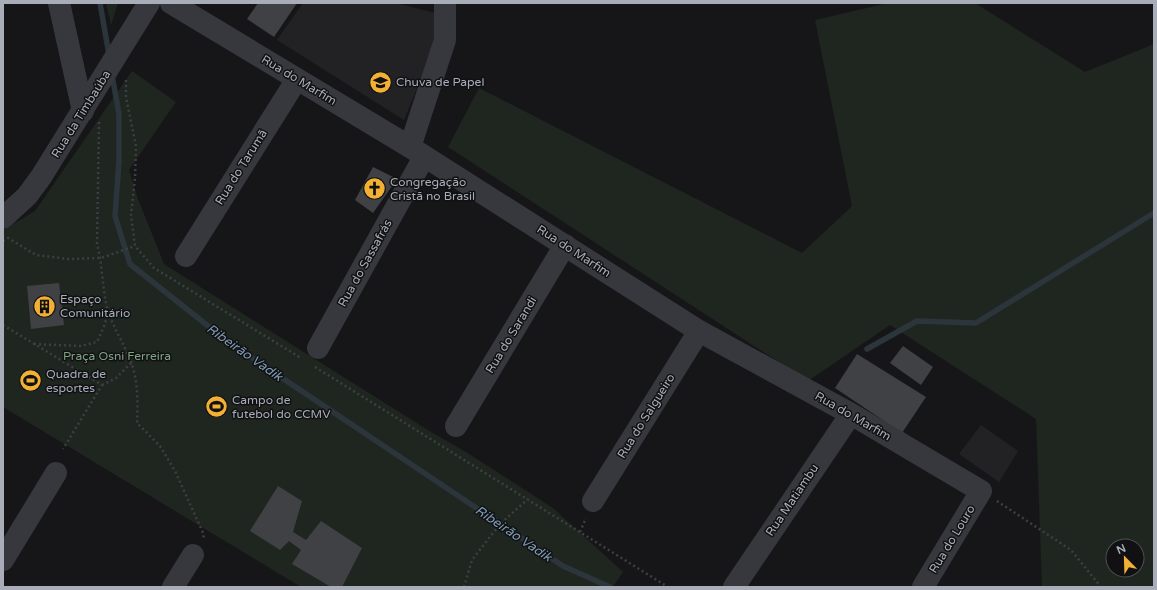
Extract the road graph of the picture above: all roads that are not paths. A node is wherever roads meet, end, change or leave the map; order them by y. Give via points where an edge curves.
1 (59, 3) edge
2 (149, 3) edge
3 (171, 3) edge
4 (445, 3) edge
5 (297, 79) junction
6 (91, 115) junction
7 (417, 152) junction
8 (3, 218) edge
9 (565, 245) junction
10 (186, 256) dead end
11 (699, 331) junction
12 (318, 348) dead end
13 (851, 414) junction
14 (456, 426) dead end
15 (56, 473) dead end
16 (981, 491) joint
17 (593, 501) dead end
18 (192, 556) dead end
19 (3, 560) edge
20 (173, 587) edge
21 (734, 587) edge
22 (923, 587) edge

1 - 6 street
2 - 6 street, Rua da Timbaúba via 101,81
3 - 5 street, Rua do Marfim
4 - 7 street, Rua do Sassafrás via 445,40
5 - 7 street, Rua do Marfim
5 - 10 street, Rua do Tarumã
6 - 8 street, Rua da Timbaúba via 27,196
7 - 9 street, Rua do Marfim
7 - 12 street, Rua do Sassafrás
9 - 11 street, Rua do Marfim
9 - 14 street, Rua do Sarandi
11 - 13 street, Rua do Marfim
11 - 17 street, Rua do Salgueiro
13 - 16 street, Rua do Marfim
13 - 21 street, Rua Matiambu
15 - 19 street
16 - 22 street, Rua do Louro
18 - 20 street

